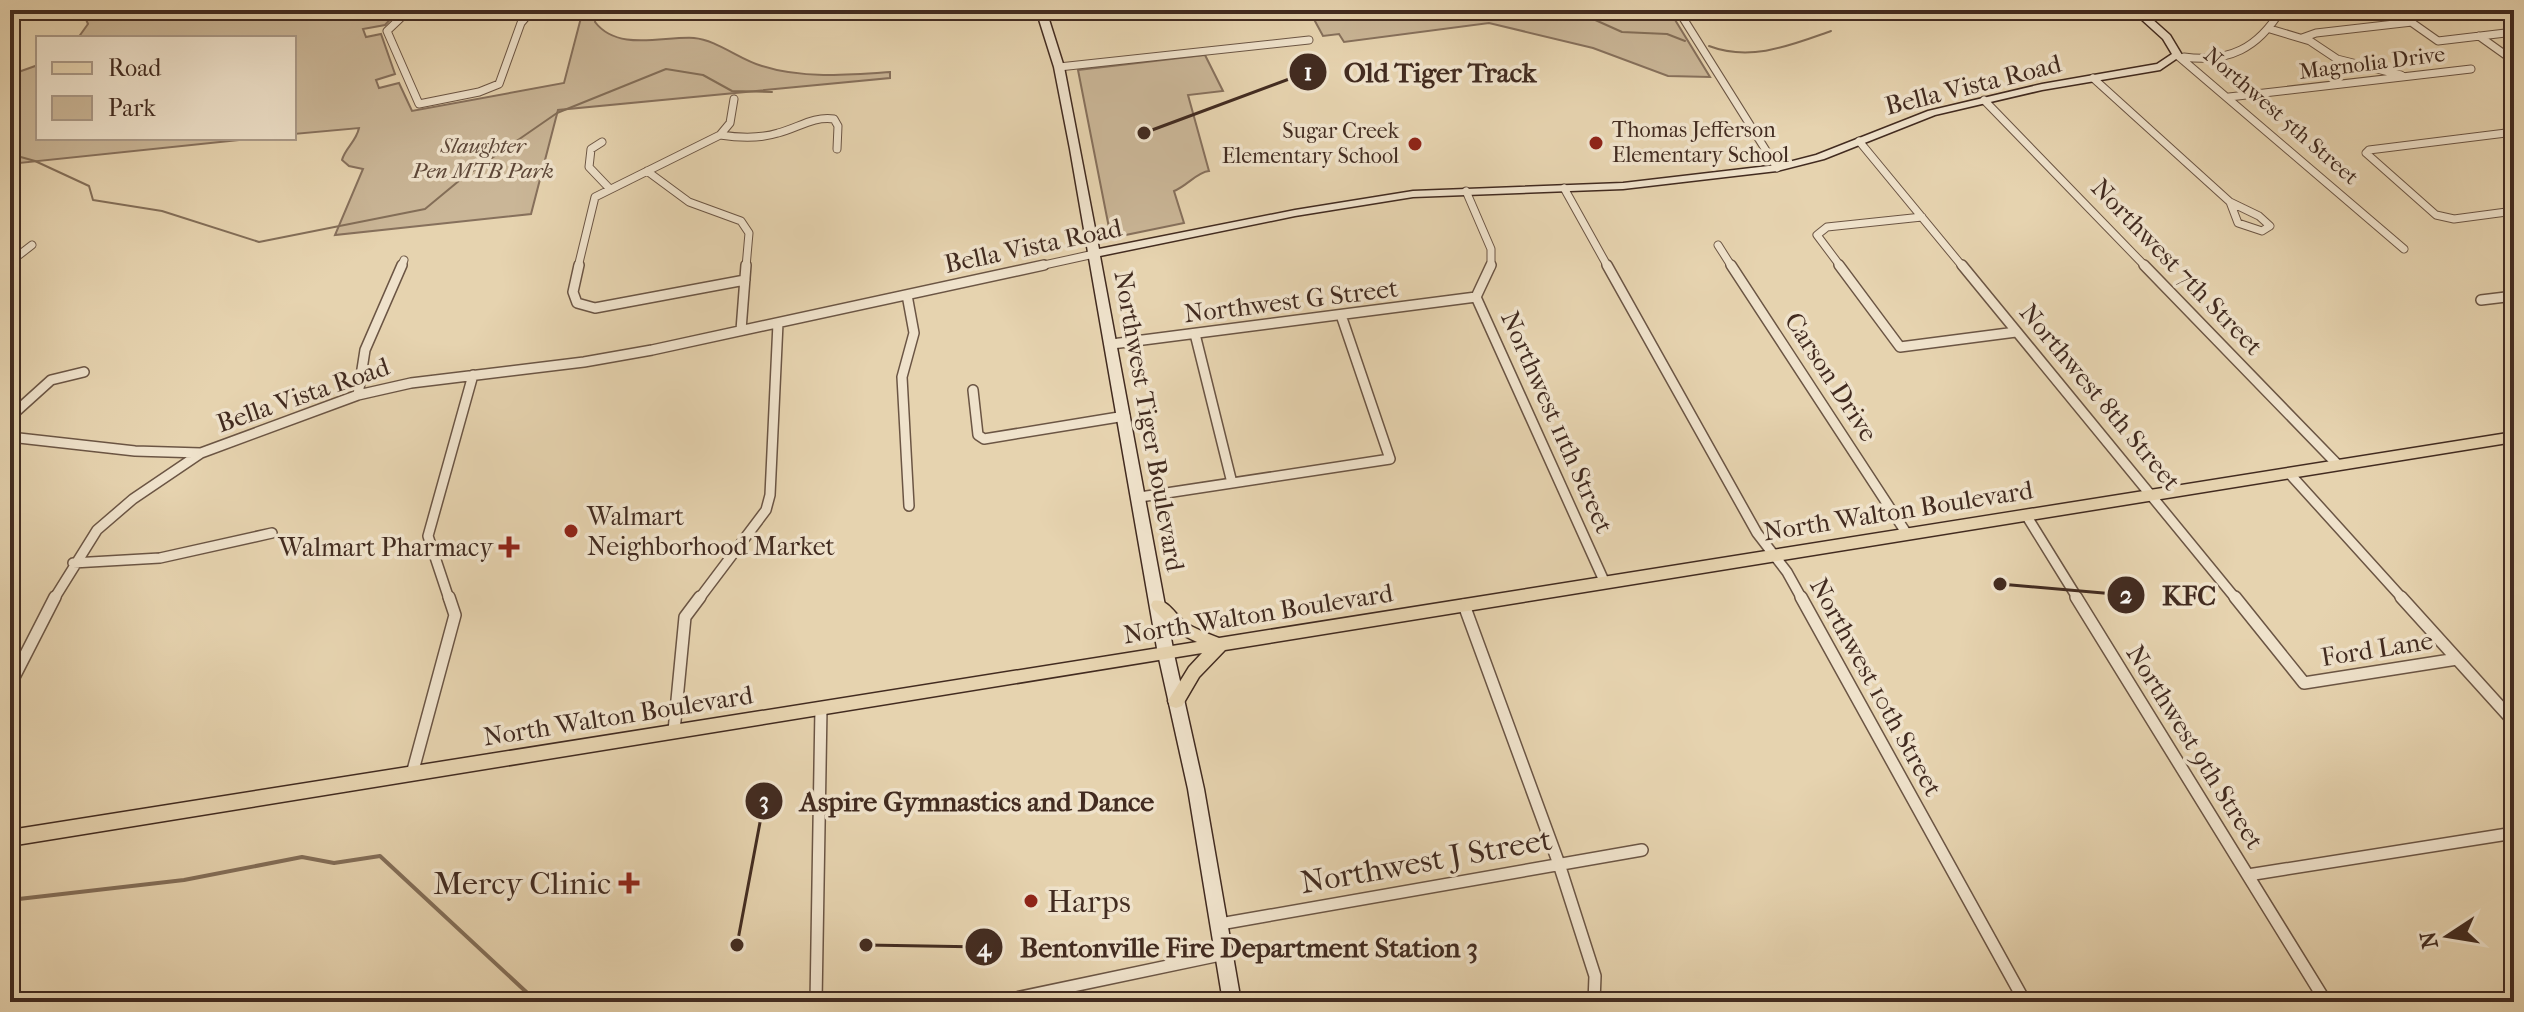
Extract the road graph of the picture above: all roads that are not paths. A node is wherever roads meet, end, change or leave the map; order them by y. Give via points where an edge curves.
1 (409, 10) edge
2 (532, 10) edge
3 (1041, 10) edge
4 (1678, 10) edge
5 (2154, 10) edge
6 (2270, 10) edge
7 (2394, 10) edge
8 (2137, 11) edge
9 (2280, 12) edge
10 (2412, 22) junction
11 (2270, 29) junction
12 (2514, 32) edge
13 (2479, 36) junction
14 (2302, 38) junction
15 (1309, 40) dead end
16 (2177, 55) junction
17 (2514, 61) edge
18 (1059, 67) junction
19 (2471, 69) dead end
20 (2406, 77) junction
21 (2093, 78) junction
22 (2229, 97) junction
23 (734, 99) dead end
24 (1984, 100) junction
25 (2514, 132) edge
26 (720, 135) junction
27 (1859, 141) junction
28 (602, 142) dead end
29 (837, 149) dead end
30 (1777, 168) junction
31 (647, 171) junction
32 (609, 188) junction
33 (1564, 188) junction
34 (1466, 191) junction
35 (2230, 202) junction
36 (2514, 211) edge
37 (1922, 217) junction
38 (32, 245) dead end
39 (1718, 245) dead end
40 (2404, 249) dead end
41 (1094, 254) junction
42 (404, 260) dead end
43 (10, 262) edge
44 (745, 280) junction
45 (907, 295) junction
46 (2514, 296) edge
47 (1476, 297) junction
48 (2481, 300) dead end
49 (1341, 315) junction
50 (778, 323) junction
51 (741, 330) junction
52 (2016, 332) junction
53 (1195, 334) junction
54 (1112, 344) junction
55 (84, 372) dead end
56 (473, 375) junction
57 (973, 390) dead end
58 (358, 395) junction
59 (1125, 416) junction
60 (10, 417) edge
61 (10, 437) edge
62 (2514, 437) edge
63 (201, 453) junction
64 (2338, 465) junction
65 (2289, 473) junction
66 (1232, 483) junction
67 (2152, 495) junction
68 (1140, 497) junction
69 (909, 506) dead end
70 (2026, 515) junction
71 (272, 533) dead end
72 (1907, 534) junction
73 (1774, 555) junction
74 (73, 563) junction
75 (1605, 583) junction
76 (1158, 605) junction
77 (1464, 605) junction
78 (1220, 645) junction
79 (1166, 654) junction
80 (2457, 659) junction
81 (2304, 683) joint
82 (10, 685) edge
83 (1176, 701) junction
84 (821, 708) junction
85 (2514, 722) edge
86 (674, 731) junction
87 (412, 774) junction
88 (2514, 833) edge
89 (10, 838) edge
90 (1642, 850) dead end
91 (1559, 864) junction
92 (2248, 875) junction
93 (1220, 924) junction
94 (1225, 954) junction
95 (816, 1002) edge
96 (997, 1002) edge
97 (1232, 1002) edge
98 (1594, 1002) edge
99 (2025, 1002) edge
100 (2326, 1002) edge

1 - 2 street via 387,31 419,104 499,84 521,23
3 - 18 street, Northwest Tiger Boulevard
4 - 30 street
5 - 8 street
6 - 9 street
7 - 10 street
8 - 16 street, Northwest 5th Street via 2167,37
9 - 11 street
10 - 13 street via 2438,41
10 - 14 street
11 - 14 street
11 - 16 street via 2230,53 2194,59
12 - 13 street
13 - 17 street
14 - 20 street via 2337,59
15 - 18 street
16 - 21 street, Bella Vista Road via 2160,67
16 - 22 street, Northwest 5th Street
18 - 41 street, Northwest Tiger Boulevard
19 - 20 street, Magnolia Drive
20 - 22 street, Magnolia Drive
21 - 24 street, Bella Vista Road
21 - 35 street
22 - 40 street, Northwest 5th Street
23 - 26 street via 730,123
24 - 27 street, Bella Vista Road
24 - 64 street, Northwest 7th Street
25 - 36 street via 2366,153 2436,215 2454,219
26 - 29 street via 765,136 825,117 838,126
26 - 31 street
27 - 30 street, Bella Vista Road
27 - 37 street, Northwest 8th Street
28 - 32 street via 591,149 589,167
30 - 33 street, Bella Vista Road
31 - 32 street
31 - 44 street via 689,202 746,226
32 - 44 street via 591,204 573,292 577,303 595,308
33 - 34 street, Bella Vista Road
33 - 73 street, Northwest 10th Street
34 - 41 street, Bella Vista Road via 1377,199
34 - 47 street, Northwest 11th Street via 1491,249 1491,267
35 - 35 street via 2234,219 2246,228 2262,231 2270,226
37 - 52 street, Northwest 8th Street
37 - 52 street via 1827,227 1817,235 1900,347
38 - 43 street
39 - 72 street, Carson Drive
41 - 45 street, Bella Vista Road
41 - 54 street, Northwest Tiger Boulevard
42 - 58 street via 365,350
44 - 51 street
45 - 50 street, Bella Vista Road
45 - 69 street via 914,333 902,377
46 - 48 street
47 - 49 street, Northwest G Street
47 - 75 street, Northwest 11th Street
49 - 53 street, Northwest G Street
49 - 66 street via 1390,459
50 - 51 street, Bella Vista Road
50 - 86 street via 770,495 766,510 685,617
51 - 56 street, Bella Vista Road via 584,362
52 - 67 street, Northwest 8th Street
53 - 54 street, Northwest G Street
53 - 66 street
54 - 59 street, Northwest Tiger Boulevard
55 - 60 street via 51,380
56 - 58 street, Bella Vista Road
56 - 87 street via 428,536 455,615
57 - 59 street via 978,435 984,439
58 - 63 street, Bella Vista Road
59 - 68 street, Northwest Tiger Boulevard
61 - 63 street
62 - 64 main road, North Walton Boulevard
63 - 74 street, Bella Vista Road via 133,499 97,530
64 - 65 main road, North Walton Boulevard
65 - 67 main road, North Walton Boulevard
65 - 80 street
66 - 68 street
67 - 70 main road, North Walton Boulevard
67 - 81 street, Northwest 8th Street
68 - 76 street, Northwest Tiger Boulevard
70 - 72 main road, North Walton Boulevard
70 - 92 street, Northwest 9th Street
71 - 74 street via 160,558
72 - 73 main road, North Walton Boulevard
73 - 75 main road, North Walton Boulevard
73 - 99 street, Northwest 10th Street
74 - 82 street, Bella Vista Road
75 - 77 main road, North Walton Boulevard
76 - 78 main road via 1174,623
76 - 79 street, Northwest Tiger Boulevard
77 - 78 main road, North Walton Boulevard
77 - 91 street
78 - 79 main road, North Walton Boulevard
78 - 83 main road
79 - 83 street, Northwest Tiger Boulevard
79 - 84 main road, North Walton Boulevard
80 - 81 street, Ford Lane
80 - 85 street
83 - 93 street, Northwest Tiger Boulevard
84 - 86 main road, North Walton Boulevard
84 - 95 street
86 - 87 main road, North Walton Boulevard
87 - 89 main road, North Walton Boulevard
88 - 92 street
90 - 91 street, Northwest J Street
91 - 93 street, Northwest J Street
91 - 98 street via 1595,976
92 - 100 street, Northwest 9th Street
93 - 94 street, Northwest Tiger Boulevard
94 - 96 street
94 - 97 street, Northwest Tiger Boulevard

